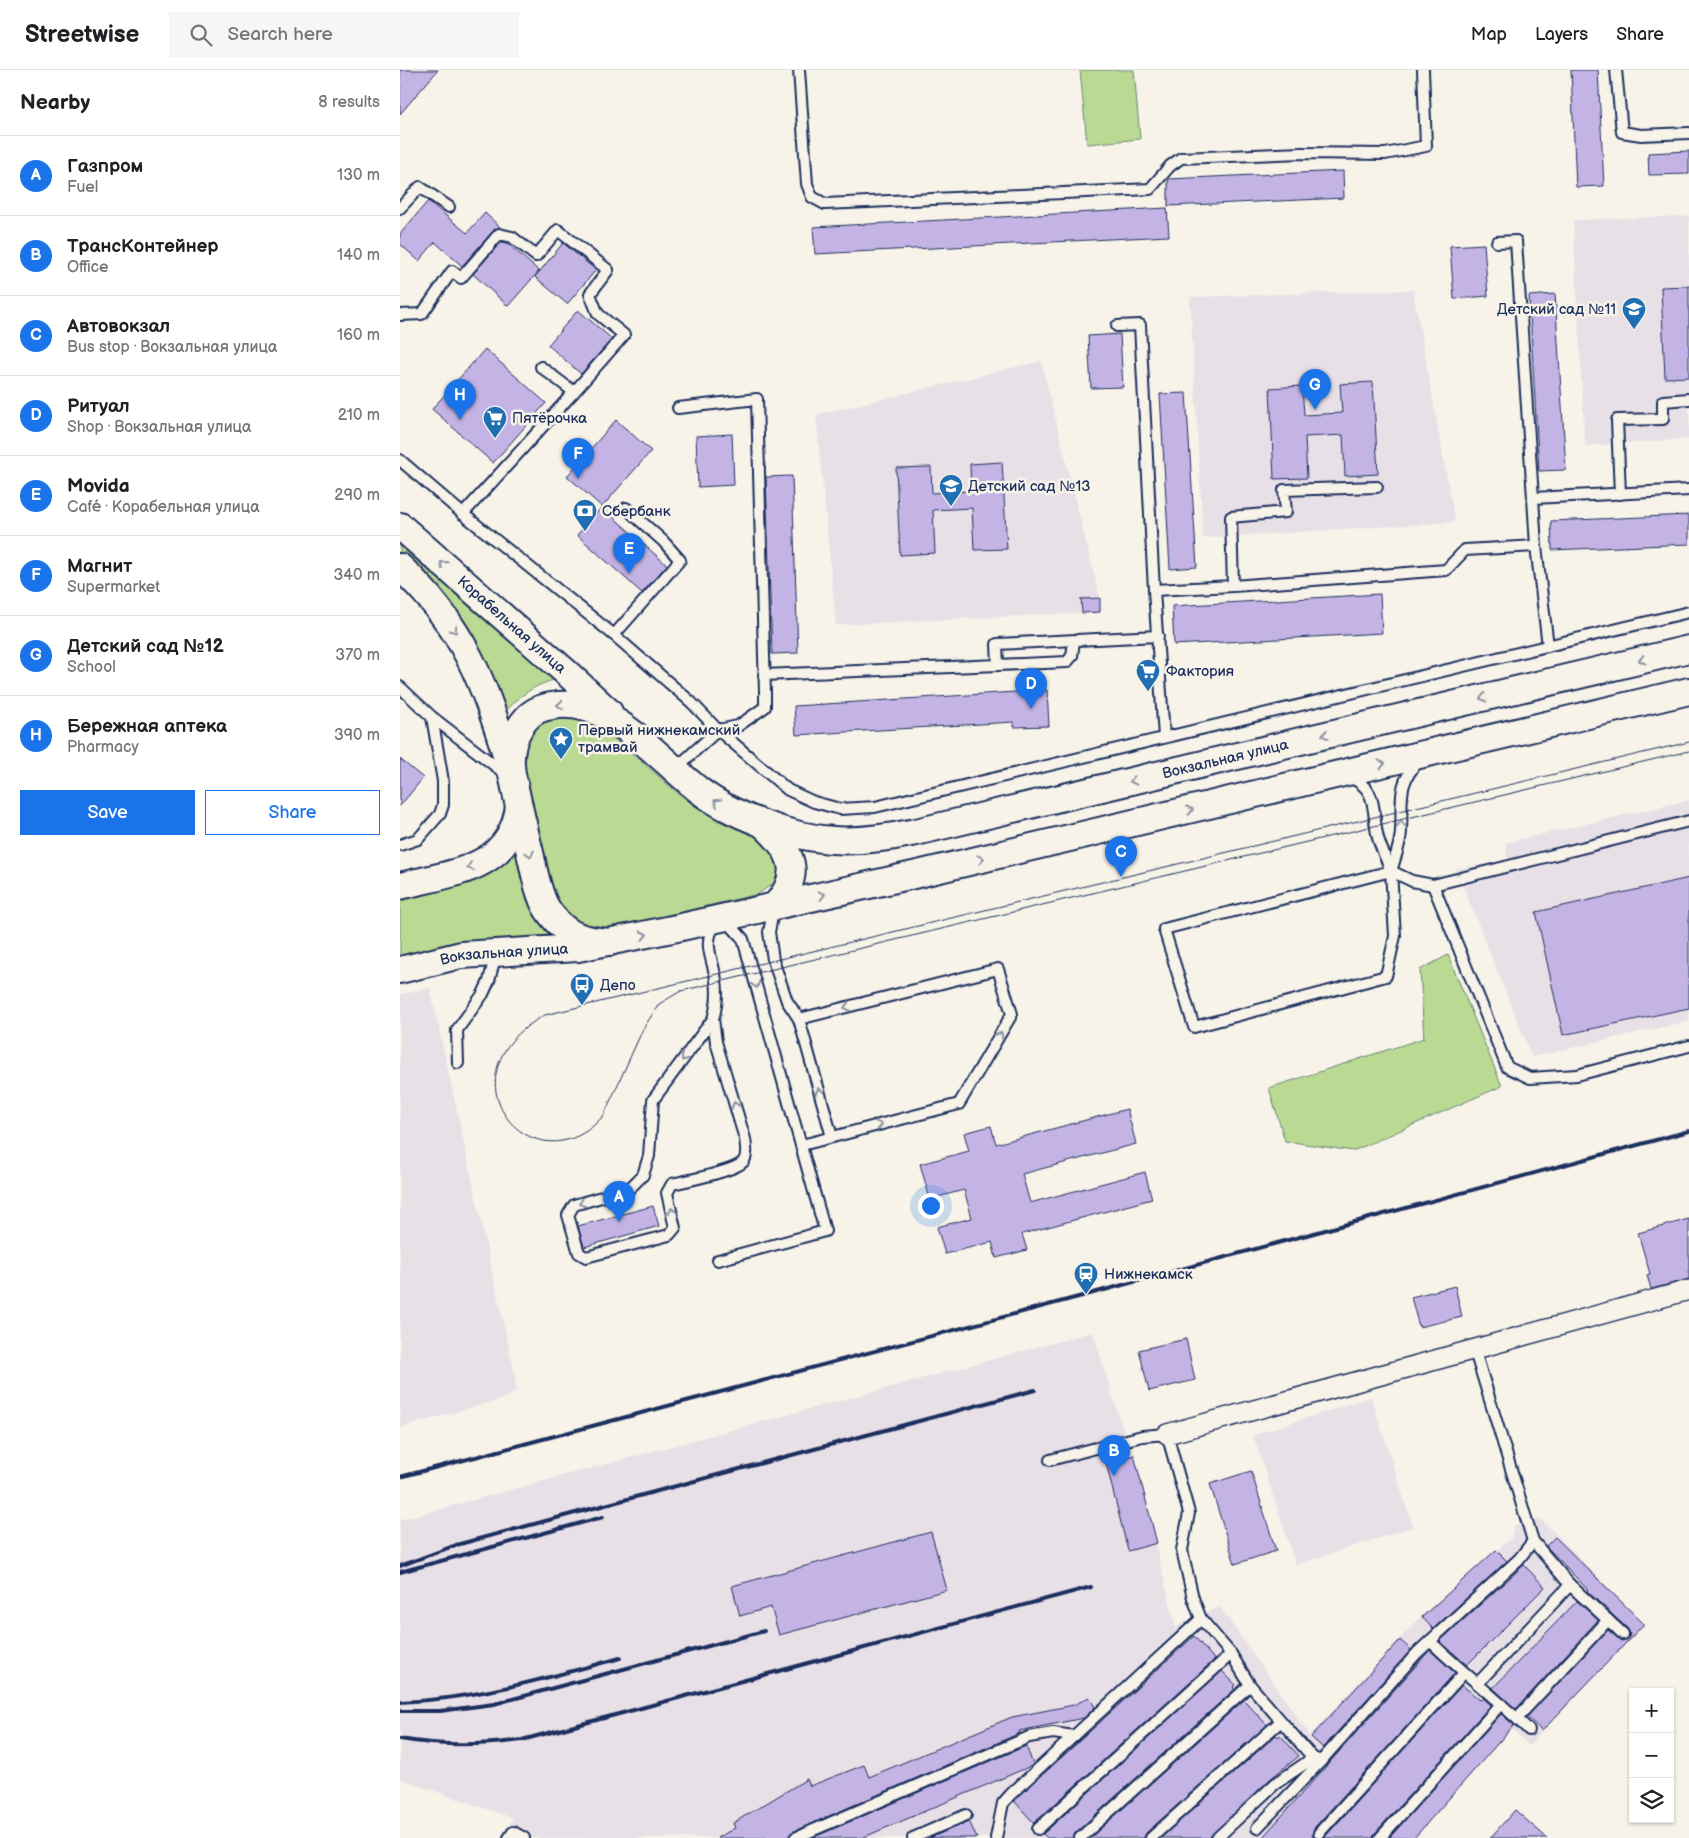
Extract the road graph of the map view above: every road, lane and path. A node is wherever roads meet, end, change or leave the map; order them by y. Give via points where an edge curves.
1 (799, 70) edge
2 (1423, 70) edge
3 (1616, 70) edge
4 (1689, 133) edge
5 (449, 207) dead end
6 (400, 208) edge
7 (1497, 242) dead end
8 (400, 315) edge
9 (1116, 326) dead end
10 (541, 367) dead end
11 (574, 392) junction
12 (1689, 399) edge
13 (678, 408) dead end
14 (400, 460) edge
15 (1377, 487) dead end
16 (1689, 490) edge
17 (1620, 494) junction
18 (1533, 498) junction
19 (626, 508) dead end
20 (463, 514) junction
21 (400, 526) edge
22 (1536, 546) junction
23 (400, 566) edge
24 (1233, 586) junction
25 (1154, 590) junction
26 (1689, 612) edge
27 (614, 636) junction
28 (1158, 636) junction
29 (1074, 641) junction
30 (1548, 646) junction
31 (1689, 649) edge
32 (998, 665) junction
33 (764, 675) junction
34 (400, 687) edge
35 (1689, 691) edge
36 (432, 717) junction
37 (622, 725) junction
38 (718, 730) junction
39 (1164, 737) junction
40 (1426, 753) junction
41 (675, 770) junction
42 (511, 772) junction
43 (1341, 773) junction
44 (519, 806) junction
45 (1689, 821) edge
46 (761, 823) junction
47 (400, 845) edge
48 (1391, 871) junction
49 (1433, 885) junction
50 (400, 886) edge
51 (775, 906) junction
52 (703, 927) junction
53 (610, 942) junction
54 (708, 950) junction
55 (496, 952) junction
56 (400, 970) edge
57 (713, 1019) junction
58 (798, 1019) junction
59 (1689, 1046) edge
60 (458, 1063) dead end
61 (832, 1137) junction
62 (802, 1145) junction
63 (718, 1260) dead end
64 (1689, 1290) edge
65 (1474, 1348) junction
66 (1167, 1434) junction
67 (1050, 1460) dead end
68 (1533, 1541) junction
69 (1570, 1585) junction
70 (1201, 1619) junction
71 (1608, 1620) junction
72 (1623, 1634) dead end
73 (1430, 1642) junction
74 (1232, 1654) junction
75 (1463, 1674) junction
76 (1478, 1683) junction
77 (1250, 1685) junction
78 (1501, 1704) junction
79 (1517, 1718) junction
80 (1280, 1722) junction
81 (1529, 1730) dead end
82 (1074, 1736) junction
83 (1317, 1760) junction
84 (966, 1814) dead end
85 (1257, 1828) dead end
86 (1038, 1829) dead end
87 (1319, 1833) dead end
88 (509, 1838) edge
89 (524, 1838) edge
90 (795, 1838) edge
91 (913, 1838) edge
92 (996, 1838) edge
93 (1080, 1838) edge
94 (1151, 1838) edge
95 (1218, 1838) edge
96 (1380, 1838) edge

1 - 2 lane via 807,184 812,197 826,204 1150,188 1181,158 1302,153 1385,154 1426,146
3 - 4 lane via 1622,132 1641,135
5 - 6 lane via 420,187
7 - 18 lane via 1516,241
8 - 11 lane via 422,314 452,271 461,278 499,234 512,237 536,256 558,230 608,270 590,294 598,314 624,335
9 - 25 lane via 1140,324
10 - 11 lane
11 - 20 lane
12 - 17 lane via 1663,401 1663,419 1617,420
13 - 33 lane via 757,399
14 - 20 lane
15 - 24 lane via 1284,490 1286,512 1231,517
16 - 17 lane
17 - 18 lane
18 - 22 lane
19 - 27 lane via 680,560
20 - 27 lane
37 -> 21 main road, Корабельная улица
22 - 24 lane via 1466,550 1446,570
22 - 30 lane
23 -> 42 main road via 420,586 461,640 487,698
24 - 25 lane
25 - 28 lane
26 - 30 lane
27 - 38 lane via 691,702
28 - 29 lane
28 - 39 lane
29 - 32 lane via 1072,656 1067,662
29 - 32 lane via 997,644
30 - 39 lane
31 -> 46 main road, Вокзальная улица via 885,839 831,841
32 - 33 lane
33 - 38 lane via 765,706 738,726
34 - 36 lane
35 - 40 main road, Вокзальная улица
36 - 42 lane
36 - 47 lane via 444,805 418,839
37 - 41 main road, Вокзальная улица
37 -> 42 main road, Вокзальная улица via 592,709 576,705 545,707 530,714 520,725 513,743
38 - 39 lane via 788,790 840,809 875,807
38 - 41 lane
43 -> 40 main road, Вокзальная улица
48 -> 40 lane via 1401,831 1404,781
46 -> 41 main road, Вокзальная улица via 724,806
42 - 44 main road, Вокзальная улица
43 - 48 lane via 1367,788 1373,802 1378,836
51 -> 43 main road, Вокзальная улица
44 -> 50 main road, Вокзальная улица via 517,824 494,856 467,869
44 -> 53 main road, Вокзальная улица via 537,881 543,901 551,913 573,934
45 - 49 lane
46 - 51 main road, Вокзальная улица via 780,840 792,863 790,884
48 - 48 lane via 1164,929 1194,1027 1386,976 1396,936
48 - 49 lane via 1412,882
49 - 59 lane via 1507,1067 1530,1078 1577,1074
51 - 52 main road, Вокзальная улица
51 - 58 lane via 769,932 773,960 785,996
53 -> 52 main road, Вокзальная улица
52 - 54 lane
52 - 54 lane via 708,935
52 -> 62 lane via 736,928 743,938
53 - 55 main road, Вокзальная улица via 551,950
54 - 57 lane via 718,1004
55 - 56 main road, Вокзальная улица via 461,955
55 - 60 lane via 483,994 457,1030
57 -> 57 lane via 653,1100 649,1156 643,1175 629,1189 574,1205 568,1215 579,1253 586,1257 669,1235 675,1228 667,1193 672,1184 733,1168 744,1162 746,1139 716,1042
61 -> 58 lane
61 -> 58 lane via 959,1104 1012,1014 998,969
61 - 62 lane
62 - 63 lane via 825,1231
64 - 65 street
65 - 66 street
65 - 68 lane
66 - 67 lane via 1142,1436
66 - 70 lane via 1189,1512 1182,1550
68 - 69 lane
68 - 73 lane via 1519,1559
69 - 71 lane
69 - 76 lane
70 - 74 lane
70 - 82 lane
71 - 72 lane
71 - 79 lane
73 - 75 lane
73 - 83 lane
74 - 77 lane
74 - 86 lane
75 - 76 lane
75 - 87 lane
76 - 78 lane
77 - 80 lane
77 - 93 lane
78 - 79 lane
78 - 96 lane
79 - 81 lane
80 - 83 lane
80 - 94 lane
82 - 90 lane via 1052,1733 1029,1737
82 - 92 lane via 1003,1803
83 - 85 lane
83 - 95 lane via 1276,1784
84 - 91 lane
88 - 89 lane via 513,1832

